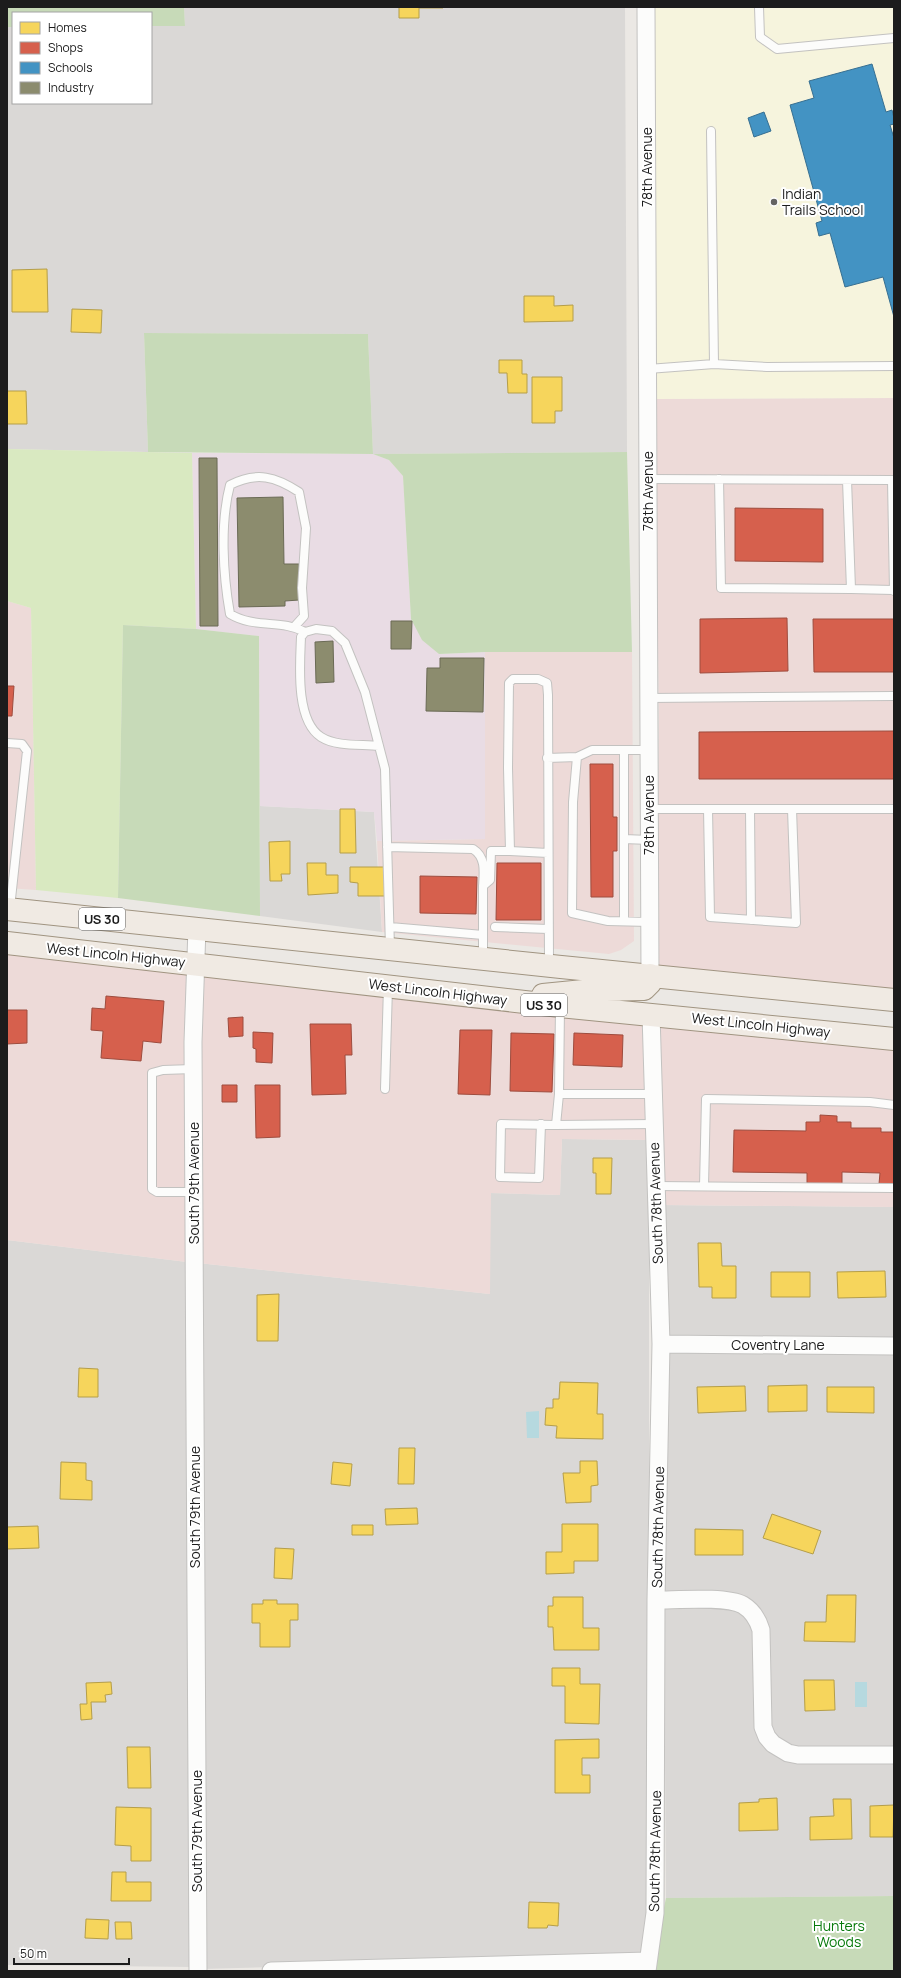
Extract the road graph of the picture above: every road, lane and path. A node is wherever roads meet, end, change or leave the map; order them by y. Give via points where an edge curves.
1 (646, 7) edge
2 (759, 7) edge
3 (894, 38) edge
4 (711, 131) dead end
5 (714, 364) junction
6 (894, 366) edge
7 (648, 369) junction
8 (648, 479) junction
9 (719, 479) junction
10 (847, 480) junction
11 (851, 589) junction
12 (894, 590) edge
13 (295, 626) junction
14 (305, 632) junction
15 (894, 696) edge
16 (649, 698) junction
17 (7, 743) edge
18 (379, 746) junction
19 (624, 750) junction
20 (649, 750) junction
21 (577, 757) junction
22 (547, 758) junction
23 (649, 809) junction
24 (708, 809) junction
25 (750, 809) junction
26 (792, 809) junction
27 (894, 809) edge
28 (624, 839) junction
29 (649, 840) junction
30 (388, 847) junction
31 (510, 851) junction
32 (548, 853) junction
33 (10, 870) edge
34 (483, 886) junction
35 (8, 909) edge
36 (751, 920) junction
37 (624, 921) junction
38 (649, 922) junction
39 (390, 927) junction
40 (197, 928) junction
41 (495, 928) dead end
42 (548, 929) junction
43 (483, 935) junction
44 (7, 942) edge
45 (390, 949) junction
46 (483, 959) junction
47 (195, 964) junction
48 (549, 966) junction
49 (650, 975) junction
50 (388, 986) junction
51 (502, 1000) junction
52 (894, 1000) edge
53 (560, 1006) junction
54 (651, 1014) junction
55 (894, 1039) edge
56 (193, 1069) junction
57 (653, 1088) junction
58 (385, 1089) dead end
59 (559, 1094) junction
60 (894, 1105) edge
61 (541, 1124) junction
62 (654, 1124) junction
63 (556, 1125) junction
64 (656, 1186) junction
65 (704, 1186) junction
66 (894, 1188) edge
67 (194, 1192) junction
68 (661, 1344) junction
69 (894, 1346) edge
70 (656, 1600) junction
71 (894, 1755) edge
72 (647, 1966) edge
73 (198, 1971) edge
74 (271, 1971) edge

1 - 7 street, 78th Avenue
2 - 3 lane via 760,37 777,49
4 - 5 lane
5 - 6 lane
5 - 7 lane
7 - 8 street, 78th Avenue
8 - 9 lane
8 - 16 street, 78th Avenue
9 - 10 lane
9 - 11 lane via 721,588
10 - 11 lane
10 - 12 lane via 892,480
11 - 12 lane
13 - 13 lane via 256,624 230,614 226,590 226,502 230,485 242,479 260,477 281,481 299,492 306,528 302,588 304,616
13 - 14 lane
14 - 18 lane via 316,629 332,632 345,643 365,692
14 - 18 lane via 301,637 302,703 312,729 322,737 338,743
15 - 16 lane
16 - 20 street, 78th Avenue
17 - 33 lane via 22,744 27,751
18 - 30 lane via 385,769
19 - 20 lane
19 - 21 lane via 592,750
19 - 28 lane
20 - 23 street, 78th Avenue
21 - 22 lane
21 - 37 lane via 573,802 572,913
22 - 31 lane via 547,683 538,679 513,679 509,682
22 - 32 lane
23 - 24 lane
23 - 29 street, 78th Avenue
24 - 25 lane
24 - 36 lane via 710,917
25 - 26 lane
25 - 36 lane
26 - 27 lane
26 - 36 lane via 796,923
28 - 29 lane
28 - 37 lane
29 - 38 street, 78th Avenue
30 - 34 lane via 473,849 479,853 482,860
30 - 39 lane
31 - 32 lane
31 - 34 lane via 491,851 490,880
32 - 42 lane
33 - 35 lane
34 - 43 lane
35 - 40 main road, US 30
37 - 38 lane
38 - 49 street, 78th Avenue
39 - 43 lane
39 - 45 lane
40 - 45 main road, US 30
40 - 47 street, South 79th Avenue
41 - 42 lane
42 - 48 lane
43 - 46 lane
44 - 47 main road, West Lincoln Highway / US 30
45 - 46 main road, US 30
46 - 48 main road, US 30
47 - 50 main road, West Lincoln Highway / US 30
47 - 56 street, South 79th Avenue
48 - 49 main road, US 30
49 - 51 main road via 650,983 644,989 594,990
49 - 52 main road, US 30
50 - 51 main road, West Lincoln Highway / US 30
50 - 58 lane
51 - 53 main road, West Lincoln Highway / US 30
53 - 54 main road, West Lincoln Highway / US 30
53 - 59 lane
54 - 55 main road, West Lincoln Highway / US 30
54 - 57 street
56 - 67 street, South 79th Avenue
56 - 67 lane via 152,1073 151,1106 152,1189 158,1192
57 - 59 lane
57 - 62 street, South 78th Avenue
59 - 63 lane
60 - 65 lane via 870,1102 706,1099
61 - 61 lane via 501,1124 500,1177 539,1178
61 - 63 lane
62 - 63 lane
62 - 64 street, South 78th Avenue
64 - 65 lane
64 - 68 street, South 78th Avenue
65 - 66 lane
67 - 73 street, South 79th Avenue
68 - 69 street, Coventry Lane
68 - 70 street, South 78th Avenue
70 - 71 street via 728,1601 745,1606 755,1615 761,1630 762,1727 767,1737 779,1749 798,1755
70 - 72 street, South 78th Avenue via 654,1913
72 - 74 street

